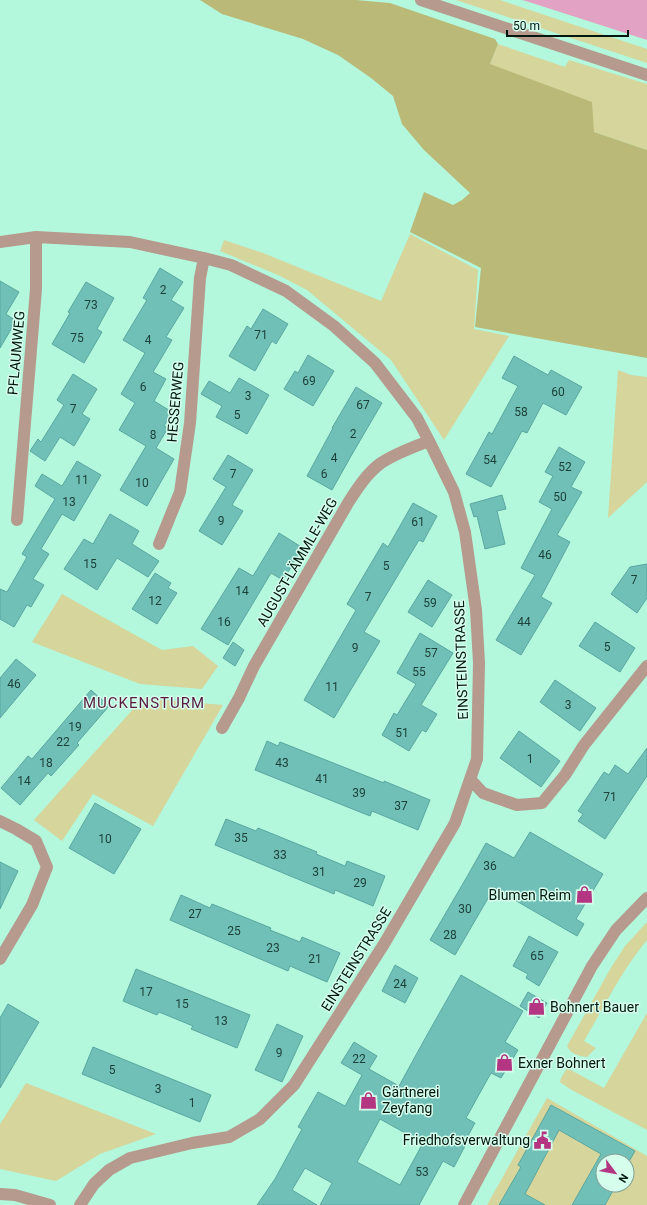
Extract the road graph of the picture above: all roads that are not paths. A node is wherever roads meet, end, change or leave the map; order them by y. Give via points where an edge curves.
1 (421, 0) edge
2 (647, 75) edge
3 (36, 237) junction
4 (0, 242) edge
5 (204, 258) junction
6 (429, 441) junction
7 (17, 520) dead end
8 (159, 544) dead end
9 (647, 666) edge
10 (222, 728) dead end
11 (471, 780) junction
12 (0, 821) edge
13 (647, 898) edge
14 (0, 959) edge
15 (0, 1194) edge
16 (50, 1205) edge
17 (80, 1205) edge
18 (464, 1205) edge

1 - 2 street
3 - 4 street, EINSTEINSTRASSE
3 - 5 street, EINSTEINSTRASSE via 130,242
3 - 7 street, PFLAUMWEG via 36,289
5 - 6 street, EINSTEINSTRASSE via 231,265 286,291 334,326 375,363 417,418
5 - 8 street, HESSERWEG via 200,278 190,423 180,492
6 - 10 street, AUGUST-LÄMMLE-WEG via 407,449 380,464 364,480 348,503 258,659
6 - 11 street, EINSTEINSTRASSE via 454,492 466,532 476,610 479,663 477,759
9 - 11 street via 584,745 542,804 517,805 483,793
11 - 17 street, EINSTEINSTRASSE via 455,824 384,944 294,1085 260,1119 228,1137 130,1158 109,1170 94,1184
12 - 14 street via 36,841 46,867 32,905
13 - 18 street via 616,930 592,966
15 - 16 street

